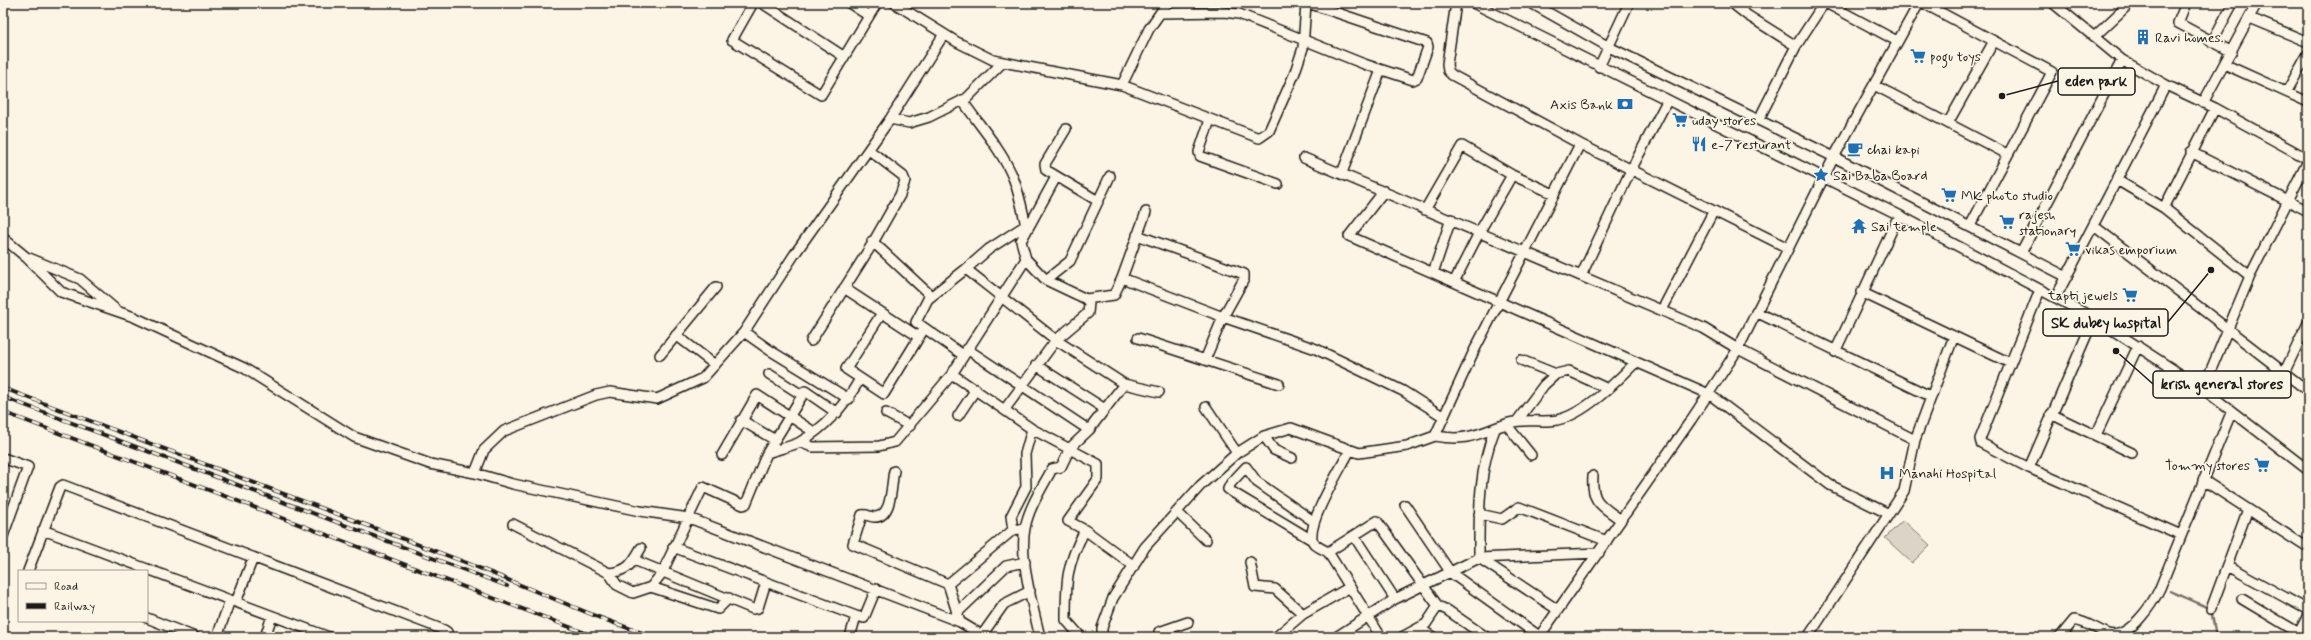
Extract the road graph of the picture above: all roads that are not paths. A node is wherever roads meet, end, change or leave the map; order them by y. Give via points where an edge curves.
1 (753, 3) edge
2 (762, 3) edge
3 (849, 3) edge
4 (877, 3) edge
5 (894, 3) edge
6 (1167, 3) edge
7 (1307, 3) edge
8 (1456, 3) edge
9 (1472, 3) edge
10 (1531, 3) edge
11 (1629, 3) edge
12 (1732, 3) edge
13 (1825, 3) edge
14 (1919, 3) edge
15 (1923, 3) edge
16 (2053, 3) edge
17 (2130, 3) edge
18 (2186, 3) edge
19 (2233, 3) edge
20 (2257, 3) edge
21 (1160, 13) junction
22 (869, 16) junction
23 (2250, 18) junction
24 (944, 34) junction
25 (2094, 37) junction
26 (1304, 40) junction
27 (1897, 41) junction
28 (1994, 41) junction
29 (2212, 42) junction
30 (2308, 42) edge
31 (1796, 46) junction
32 (1609, 48) junction
33 (2232, 52) junction
34 (2308, 54) edge
35 (844, 56) junction
36 (2122, 60) junction
37 (1002, 63) junction
38 (2224, 64) junction
39 (1599, 67) junction
40 (1381, 70) junction
41 (1122, 85) junction
42 (1874, 85) junction
43 (2166, 85) junction
44 (2287, 91) junction
45 (962, 100) junction
46 (1667, 101) junction
47 (2203, 102) junction
48 (2308, 102) edge
49 (2215, 108) junction
50 (890, 119) junction
51 (1210, 120) junction
52 (1759, 120) junction
53 (1948, 123) junction
54 (1066, 129) dead end
55 (1580, 144) junction
56 (869, 150) junction
57 (2191, 152) junction
58 (2007, 154) junction
59 (1834, 157) junction
60 (1304, 158) dead end
61 (2308, 160) edge
62 (1631, 170) junction
63 (1342, 173) junction
64 (1512, 175) junction
65 (1110, 176) dead end
66 (1056, 177) junction
67 (1824, 178) junction
68 (2117, 180) junction
69 (1278, 184) dead end
70 (1384, 191) junction
71 (1554, 194) junction
72 (1098, 201) junction
73 (2288, 201) junction
74 (2164, 208) junction
75 (1425, 210) junction
76 (2308, 211) edge
77 (1146, 212) dead end
78 (1713, 212) junction
79 (1899, 216) junction
80 (1451, 219) junction
81 (1970, 226) junction
82 (2094, 226) junction
83 (1026, 228) junction
84 (1480, 231) junction
85 (1137, 235) junction
86 (3, 238) edge
87 (872, 241) junction
88 (1788, 248) junction
89 (1526, 252) junction
90 (2021, 253) junction
91 (26, 257) junction
92 (1026, 259) junction
93 (966, 269) junction
94 (1433, 273) junction
95 (1581, 276) junction
96 (2250, 276) junction
97 (2067, 277) junction
98 (1122, 278) junction
99 (1046, 280) junction
100 (1454, 282) junction
101 (716, 287) dead end
102 (844, 288) junction
103 (2040, 290) junction
104 (1861, 292) junction
105 (2056, 297) junction
106 (1001, 298) junction
107 (928, 299) junction
108 (1086, 300) junction
109 (1499, 303) junction
110 (116, 310) junction
111 (1662, 310) junction
112 (1756, 312) junction
113 (882, 313) junction
114 (1224, 317) junction
115 (2094, 318) junction
116 (2308, 323) edge
117 (2228, 330) junction
118 (744, 332) junction
119 (922, 333) junction
120 (676, 335) junction
121 (1954, 336) junction
122 (1138, 338) dead end
123 (1056, 340) junction
124 (811, 341) dead end
125 (2138, 346) junction
126 (1738, 349) junction
127 (965, 352) junction
128 (1835, 352) junction
129 (660, 355) dead end
130 (1205, 360) junction
131 (1521, 360) dead end
132 (1636, 362) junction
133 (2010, 363) junction
134 (715, 365) junction
135 (1036, 365) junction
136 (2284, 373) junction
137 (769, 374) dead end
138 (952, 374) junction
139 (1556, 374) junction
140 (860, 379) junction
141 (1124, 384) junction
142 (1279, 384) dead end
143 (1020, 386) junction
144 (976, 389) junction
145 (1608, 389) junction
146 (2203, 389) junction
147 (2308, 391) edge
148 (1159, 392) dead end
149 (1709, 394) junction
150 (802, 395) junction
151 (1930, 396) junction
152 (849, 399) junction
153 (1206, 407) dead end
154 (1004, 409) junction
155 (1105, 409) junction
156 (2231, 412) junction
157 (886, 413) dead end
158 (837, 414) junction
159 (2051, 414) junction
160 (790, 415) junction
161 (958, 416) dead end
162 (1444, 417) junction
163 (741, 420) junction
164 (1517, 421) junction
165 (1506, 424) junction
166 (910, 426) junction
167 (1032, 429) junction
168 (1495, 429) junction
169 (1089, 430) junction
170 (814, 432) junction
171 (2096, 435) junction
172 (1264, 436) junction
173 (1435, 436) junction
174 (775, 440) junction
175 (1915, 440) junction
176 (800, 442) junction
177 (1070, 448) junction
178 (1350, 450) junction
179 (767, 452) junction
180 (1237, 453) junction
181 (2132, 453) dead end
182 (722, 455) dead end
183 (1531, 455) dead end
184 (3, 458) edge
185 (1292, 458) dead end
186 (1246, 467) junction
187 (2029, 468) junction
188 (2308, 470) edge
189 (894, 471) dead end
190 (475, 473) junction
191 (1593, 476) dead end
192 (2203, 480) junction
193 (1405, 505) dead end
194 (2248, 508) junction
195 (1178, 513) junction
196 (1479, 514) junction
197 (1890, 514) junction
198 (689, 518) junction
199 (1621, 520) junction
200 (1313, 521) junction
201 (513, 524) dead end
202 (1025, 528) junction
203 (43, 530) junction
204 (1013, 530) junction
205 (1085, 530) junction
206 (2180, 535) junction
207 (3, 536) edge
208 (1354, 536) junction
209 (1206, 540) dead end
210 (1312, 540) junction
211 (1607, 541) junction
212 (673, 547) junction
213 (641, 548) dead end
214 (2308, 548) edge
215 (1328, 552) junction
216 (1599, 553) junction
217 (253, 558) junction
218 (1479, 558) junction
219 (634, 560) junction
220 (1025, 562) junction
221 (1250, 562) dead end
222 (1134, 566) junction
223 (2228, 566) junction
224 (28, 570) edge
225 (609, 573) junction
226 (662, 573) junction
227 (1451, 573) junction
228 (766, 582) junction
229 (948, 584) junction
230 (1422, 586) junction
231 (651, 587) junction
232 (1350, 587) junction
233 (876, 589) junction
234 (1030, 592) junction
235 (729, 598) junction
236 (1395, 599) junction
237 (2242, 599) dead end
238 (233, 601) junction
239 (1438, 606) junction
240 (2211, 609) dead end
241 (1558, 610) junction
242 (2308, 610) edge
243 (1303, 614) junction
244 (2308, 615) edge
245 (272, 616) junction
246 (856, 616) junction
247 (1368, 616) junction
248 (148, 618) edge
249 (958, 618) junction
250 (1188, 622) dead end
251 (1420, 628) junction
252 (2298, 635) edge
253 (983, 636) edge
254 (195, 637) edge
255 (217, 637) edge
256 (265, 637) edge
257 (329, 637) edge
258 (448, 637) edge
259 (850, 637) edge
260 (1040, 637) edge
261 (1081, 637) edge
262 (1102, 637) edge
263 (1159, 637) edge
264 (1276, 637) edge
265 (1336, 637) edge
266 (1380, 637) edge
267 (1402, 637) edge
268 (1433, 637) edge
269 (1486, 637) edge
270 (1539, 637) edge
271 (1808, 637) edge
272 (2060, 637) edge

1 - 35 street via 732,40 821,95
2 - 35 street
3 - 22 street
4 - 22 street
5 - 24 street
6 - 21 street
7 - 26 street
7 - 40 street via 1428,45 1415,80
8 - 55 street via 1448,71 1458,79
9 - 39 street
10 - 32 street
11 - 32 street
12 - 31 street via 1746,15
13 - 27 street
13 - 31 street
14 - 27 street
15 - 28 street
16 - 25 street
17 - 25 street
18 - 29 street via 2178,23
19 - 29 street
20 - 23 street
21 - 26 street via 1239,14
21 - 41 street via 1149,29
22 - 35 street
23 - 30 street
23 - 33 street
24 - 37 street via 987,58
24 - 50 street
25 - 36 street
26 - 40 street
26 - 51 street via 1294,75 1267,135 1255,137
27 - 42 street
28 - 53 street
28 - 58 street via 2052,72
29 - 33 street
31 - 52 street
32 - 39 street
32 - 52 street
33 - 38 street
34 - 44 street
36 - 43 street
36 - 90 street
37 - 41 street
37 - 45 street
38 - 44 street
38 - 47 street
39 - 46 street
40 - 63 street
41 - 51 street
42 - 53 street
42 - 59 street
43 - 47 street
43 - 68 street
44 - 48 street
45 - 50 street via 929,117 909,123
45 - 83 street via 992,142 1013,178 1020,196
46 - 62 street
46 - 67 street
47 - 49 street
49 - 57 street
49 - 61 street
50 - 56 street
51 - 69 street via 1199,152 1200,156
52 - 59 street
53 - 58 street
54 - 66 street via 1044,167
55 - 62 street
55 - 71 street
56 - 87 street via 906,181
56 - 118 street via 794,254
57 - 73 street
57 - 74 street
58 - 81 street
59 - 67 street
59 - 81 street
60 - 63 street
61 - 73 street
62 - 78 street
62 - 95 street
63 - 70 street
64 - 71 street
64 - 75 street via 1462,146
64 - 84 street
65 - 72 street
66 - 72 street
66 - 83 street
67 - 79 street
67 - 88 street
68 - 74 street
68 - 82 street
70 - 75 street
70 - 94 street via 1349,236
71 - 89 street
72 - 99 street via 1070,261
73 - 76 street
73 - 96 street
74 - 96 street
75 - 80 street
77 - 85 street
78 - 88 street
78 - 111 street
79 - 103 street
79 - 104 street
80 - 84 street
80 - 94 street
81 - 90 street
82 - 97 street
82 - 117 street
83 - 92 street via 1021,241
83 - 93 street via 989,248
84 - 89 street
84 - 100 street
85 - 98 street
85 - 114 street via 1244,274 1244,279
86 - 91 street
87 - 102 street
87 - 107 street via 929,294
88 - 112 street
89 - 95 street
89 - 109 street
90 - 97 street
91 - 110 street via 80,279
91 - 110 street via 61,292
92 - 99 street
92 - 106 street
93 - 106 street
93 - 107 street
94 - 100 street
95 - 111 street
96 - 117 street
97 - 105 street
98 - 108 street via 1114,295
98 - 114 street
99 - 108 street
100 - 109 street
101 - 120 street
102 - 113 street
102 - 124 street
103 - 105 street
103 - 133 street
104 - 121 street
104 - 128 street
105 - 115 street
106 - 123 street
106 - 127 street
107 - 119 street via 916,322
108 - 123 street via 1089,303 1088,313
109 - 132 street
109 - 162 street
110 - 190 street via 244,368 354,437 430,464
111 - 126 street via 1703,328
112 - 126 street
112 - 128 street
113 - 119 street
113 - 140 street via 846,369
114 - 130 street
114 - 162 street via 1316,349 1403,391
115 - 125 street
115 - 159 street
116 - 136 street
117 - 136 street
117 - 146 street
118 - 134 street
118 - 152 street via 771,352
119 - 127 street
119 - 140 street via 884,394
120 - 129 street
120 - 134 street
121 - 133 street
121 - 151 street
122 - 130 street
123 - 135 street
123 - 141 street
125 - 146 street
125 - 171 street
126 - 149 street
126 - 175 street
127 - 138 street
127 - 143 street
128 - 151 street
130 - 142 street
131 - 139 street
132 - 145 street
132 - 149 street
133 - 187 street via 1980,439 1981,443
134 - 190 street via 703,378 657,399 610,392 504,430 484,450
135 - 143 street
135 - 155 street
136 - 147 street
137 - 150 street
138 - 144 street
138 - 166 street
139 - 145 street via 1568,372
139 - 164 street via 1544,385
140 - 152 street
141 - 148 street
141 - 155 street
143 - 154 street
143 - 169 street
144 - 154 street
144 - 161 street
145 - 164 street via 1568,416 1556,420
146 - 156 street
149 - 197 street via 1830,485
149 - 199 street
150 - 158 street via 805,391
150 - 160 street
151 - 175 street
152 - 158 street
153 - 180 street
154 - 167 street
155 - 169 street
156 - 188 street
156 - 192 street
157 - 166 street
158 - 170 street
159 - 171 street
159 - 187 street
160 - 163 street via 757,395
160 - 170 street
160 - 174 street
162 - 173 street
163 - 174 street
163 - 182 street
164 - 165 street
165 - 168 street
165 - 183 street
166 - 176 street via 895,442 879,446 812,447
167 - 177 street
167 - 204 street via 1025,454 1026,487 1012,516
168 - 173 street via 1455,440
168 - 196 street via 1483,466
169 - 177 street
170 - 176 street
171 - 181 street
172 - 178 street via 1291,428
172 - 180 street
172 - 185 street via 1274,450
173 - 178 street via 1407,446 1359,453
174 - 179 street
175 - 197 street via 1904,491
176 - 179 street
177 - 202 street via 1061,467 1052,469
177 - 205 street via 1098,464 1098,479 1068,522
178 - 200 street
179 - 198 street via 746,504 743,505 704,487
180 - 186 street
180 - 195 street via 1201,485
184 - 207 street via 28,467
186 - 200 street via 1257,482
186 - 210 street via 1228,489
187 - 206 street
189 - 229 street via 889,504 880,516 862,515 852,544
190 - 198 street via 513,484 640,511
191 - 199 street via 1592,487 1596,501
192 - 194 street
192 - 206 street
193 - 227 street
194 - 214 street
194 - 223 street
195 - 209 street
195 - 222 street via 1145,547
196 - 211 street via 1502,519 1519,507
196 - 218 street
197 - 271 street
198 - 212 street
198 - 233 street
199 - 211 street
200 - 210 street
201 - 225 street
202 - 204 street
202 - 220 street
203 - 217 street via 63,485
203 - 224 street
203 - 238 street
204 - 229 street
205 - 222 street
205 - 261 street via 1072,554 1066,581 1066,620
206 - 272 street via 2154,601 2139,619 2118,634 2110,634 2074,620
208 - 215 street
208 - 230 street via 1377,521
208 - 236 street
210 - 215 street
211 - 216 street
212 - 226 street
212 - 228 street
213 - 219 street
215 - 232 street
216 - 218 street
216 - 241 street
217 - 238 street
217 - 258 street via 444,630
218 - 227 street
218 - 241 street
219 - 225 street via 622,571
219 - 226 street
220 - 234 street
220 - 249 street via 1006,566
221 - 243 street via 1255,587 1275,589
222 - 262 street via 1113,598 1102,628
223 - 240 street
223 - 242 street
225 - 231 street via 617,585 633,593
226 - 231 street
226 - 235 street
227 - 230 street
227 - 270 street
228 - 235 street via 758,608
228 - 246 street
229 - 249 street
230 - 236 street
230 - 239 street
231 - 235 street via 718,609
232 - 243 street
232 - 247 street
233 - 246 street via 864,618
233 - 249 street
234 - 253 street via 1004,604
234 - 260 street
236 - 247 street
237 - 252 street
238 - 245 street
238 - 255 street
239 - 251 street via 1426,624
239 - 269 street
241 - 270 street
243 - 264 street
244 - 252 street
245 - 256 street
245 - 257 street
246 - 259 street
247 - 265 street
247 - 266 street
248 - 254 street
249 - 253 street
250 - 263 street via 1160,632
251 - 267 street
251 - 268 street

